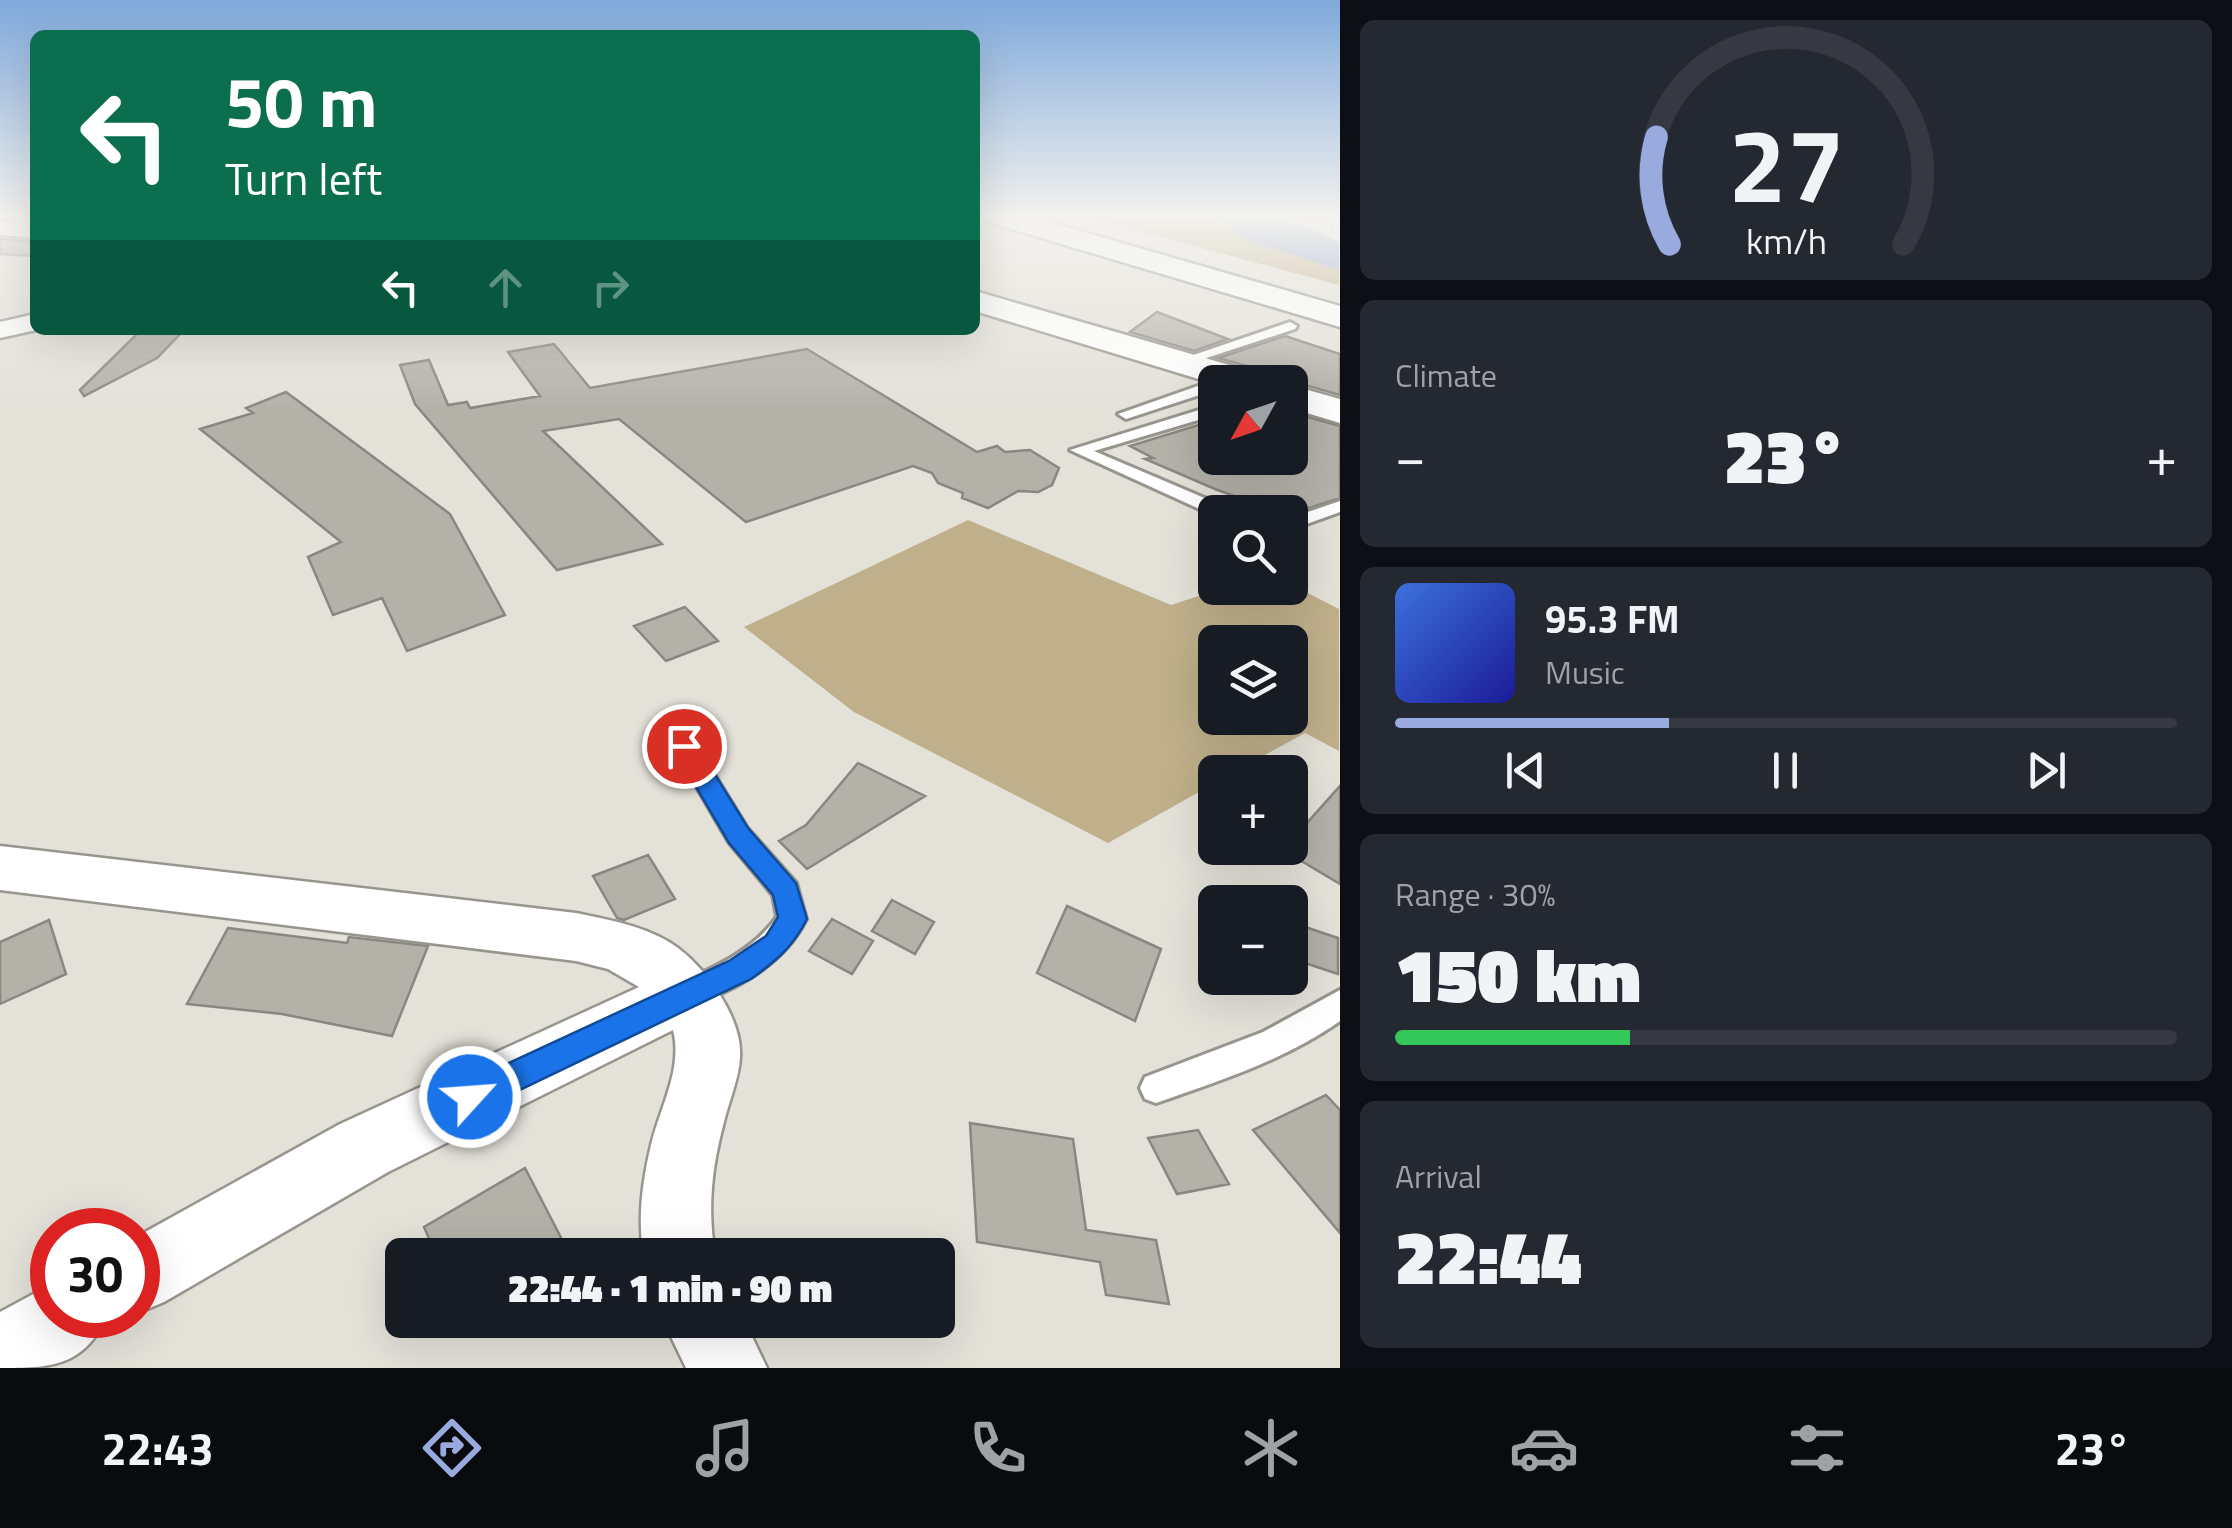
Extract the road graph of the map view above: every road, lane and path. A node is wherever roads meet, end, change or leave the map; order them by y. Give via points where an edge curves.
1 (1185, 280) edge
2 (1219, 280) edge
3 (1261, 280) edge
4 (1270, 280) edge
5 (1340, 300) edge
6 (980, 302) edge
7 (1340, 317) edge
8 (30, 323) edge
9 (1290, 326) dead end
10 (1340, 326) edge
11 (0, 330) edge
12 (1180, 362) junction
13 (1198, 370) edge
14 (1198, 391) edge
15 (1308, 401) edge
16 (1340, 411) edge
17 (1126, 414) dead end
18 (1198, 415) edge
19 (1198, 502) edge
20 (1340, 506) edge
21 (1308, 518) edge
22 (684, 746) dead end
23 (0, 868) edge
24 (684, 995) junction
25 (1340, 1004) edge
26 (1156, 1088) dead end
27 (677, 1238) edge
28 (160, 1264) edge
29 (30, 1337) edge
30 (711, 1338) edge
31 (0, 1354) edge
32 (728, 1368) edge

1 - 10 main road
2 - 7 main road
3 - 5 main road
4 - 5 main road
6 - 12 main road
8 - 11 street
9 - 12 lane
12 - 13 main road
14 - 17 lane
15 - 16 main road
18 - 19 lane via 1078,450
20 - 21 lane
22 - 24 lane via 738,835 786,891 792,919 776,945
23 - 24 street via 576,937 620,947 657,966
24 - 27 street via 704,1022 710,1057 685,1142 673,1210
24 - 28 street via 364,1148
25 - 26 lane via 1243,1057
29 - 31 street
30 - 32 street

